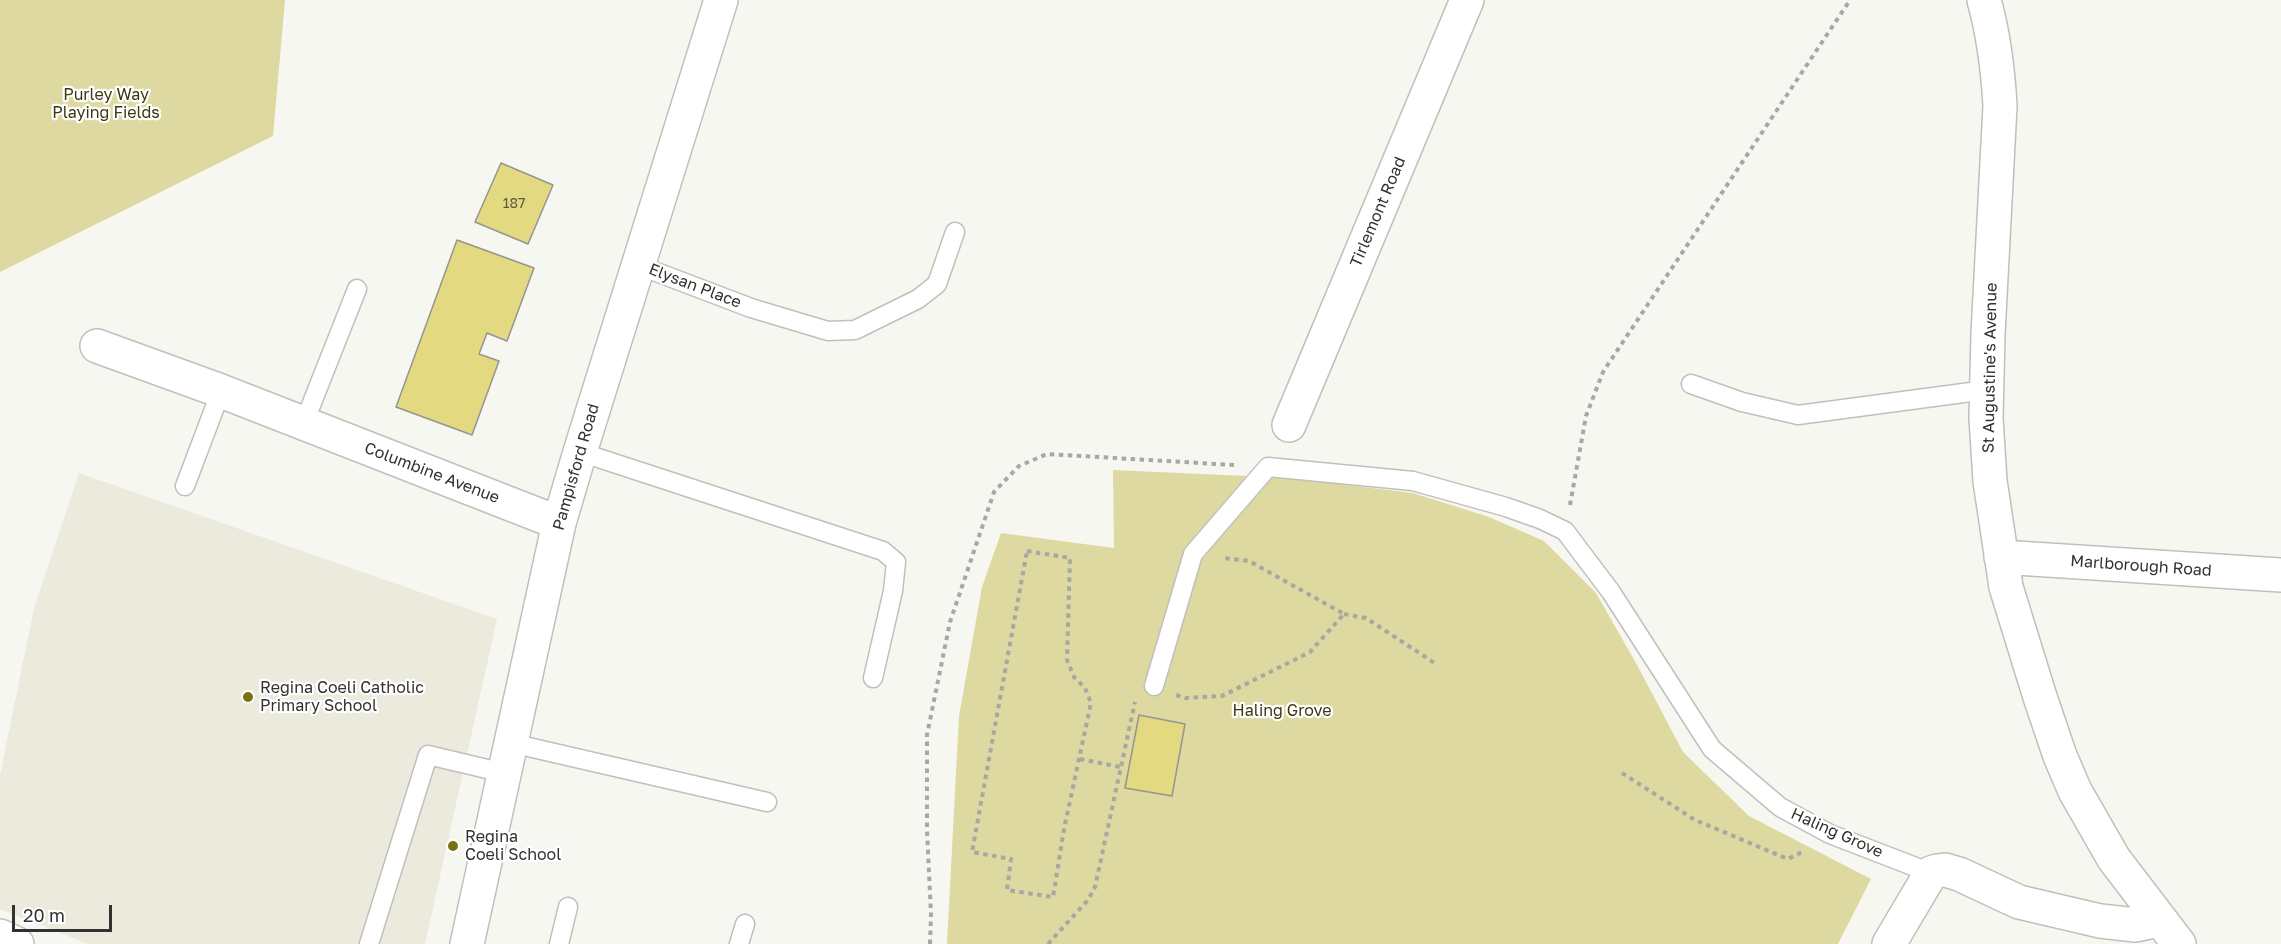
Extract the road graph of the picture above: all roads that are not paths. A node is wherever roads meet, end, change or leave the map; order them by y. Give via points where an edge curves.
1 (721, 0) edge
2 (1467, 0) edge
3 (1984, 0) edge
4 (955, 232) dead end
5 (638, 265) junction
6 (357, 289) dead end
7 (97, 346) dead end
8 (1691, 384) dead end
9 (1986, 390) junction
10 (221, 391) junction
11 (304, 423) junction
12 (1289, 425) dead end
13 (580, 452) junction
14 (185, 486) dead end
15 (560, 523) junction
16 (2001, 558) junction
17 (2281, 575) edge
18 (873, 678) dead end
19 (1154, 686) road end
20 (507, 758) junction
21 (767, 802) dead end
22 (1931, 873) junction
23 (568, 907) dead end
24 (745, 924) dead end
25 (2169, 932) edge
26 (0, 936) edge
27 (17, 944) edge
28 (369, 944) edge
29 (467, 944) edge
30 (559, 944) edge
31 (739, 944) edge
32 (1890, 944) edge

1 - 5 street, Pampisford Road
2 - 12 street, Tirlemont Road
3 - 9 street, St Augustine's Avenue via 1998,66 2000,106
4 - 5 lane, Elysan Place via 938,284 918,299 855,330 828,331 752,308
5 - 13 street, Pampisford Road
6 - 11 lane
7 - 10 street, Columbine Avenue
8 - 9 lane via 1742,402 1798,415
9 - 16 street, St Augustine's Avenue via 1990,481
10 - 11 street, Columbine Avenue
10 - 14 lane
11 - 15 street, Columbine Avenue
13 - 15 street, Pampisford Road
13 - 18 lane via 883,551 896,562
15 - 20 street, Pampisford Road
16 - 17 street, Marlborough Road
16 - 25 street, St Augustine's Avenue via 2040,697 2075,791 2114,859
19 - 22 lane, Haling Grove via 1193,554 1268,467 1413,481 1506,507 1565,531 1611,592 1712,749 1780,807 1830,834
20 - 21 lane
20 - 28 lane via 428,755
20 - 29 street, Pampisford Road
22 - 25 street, Haling Grove via 1945,870 1959,874 2019,902
22 - 32 street
23 - 30 lane
24 - 31 lane
26 - 27 street

